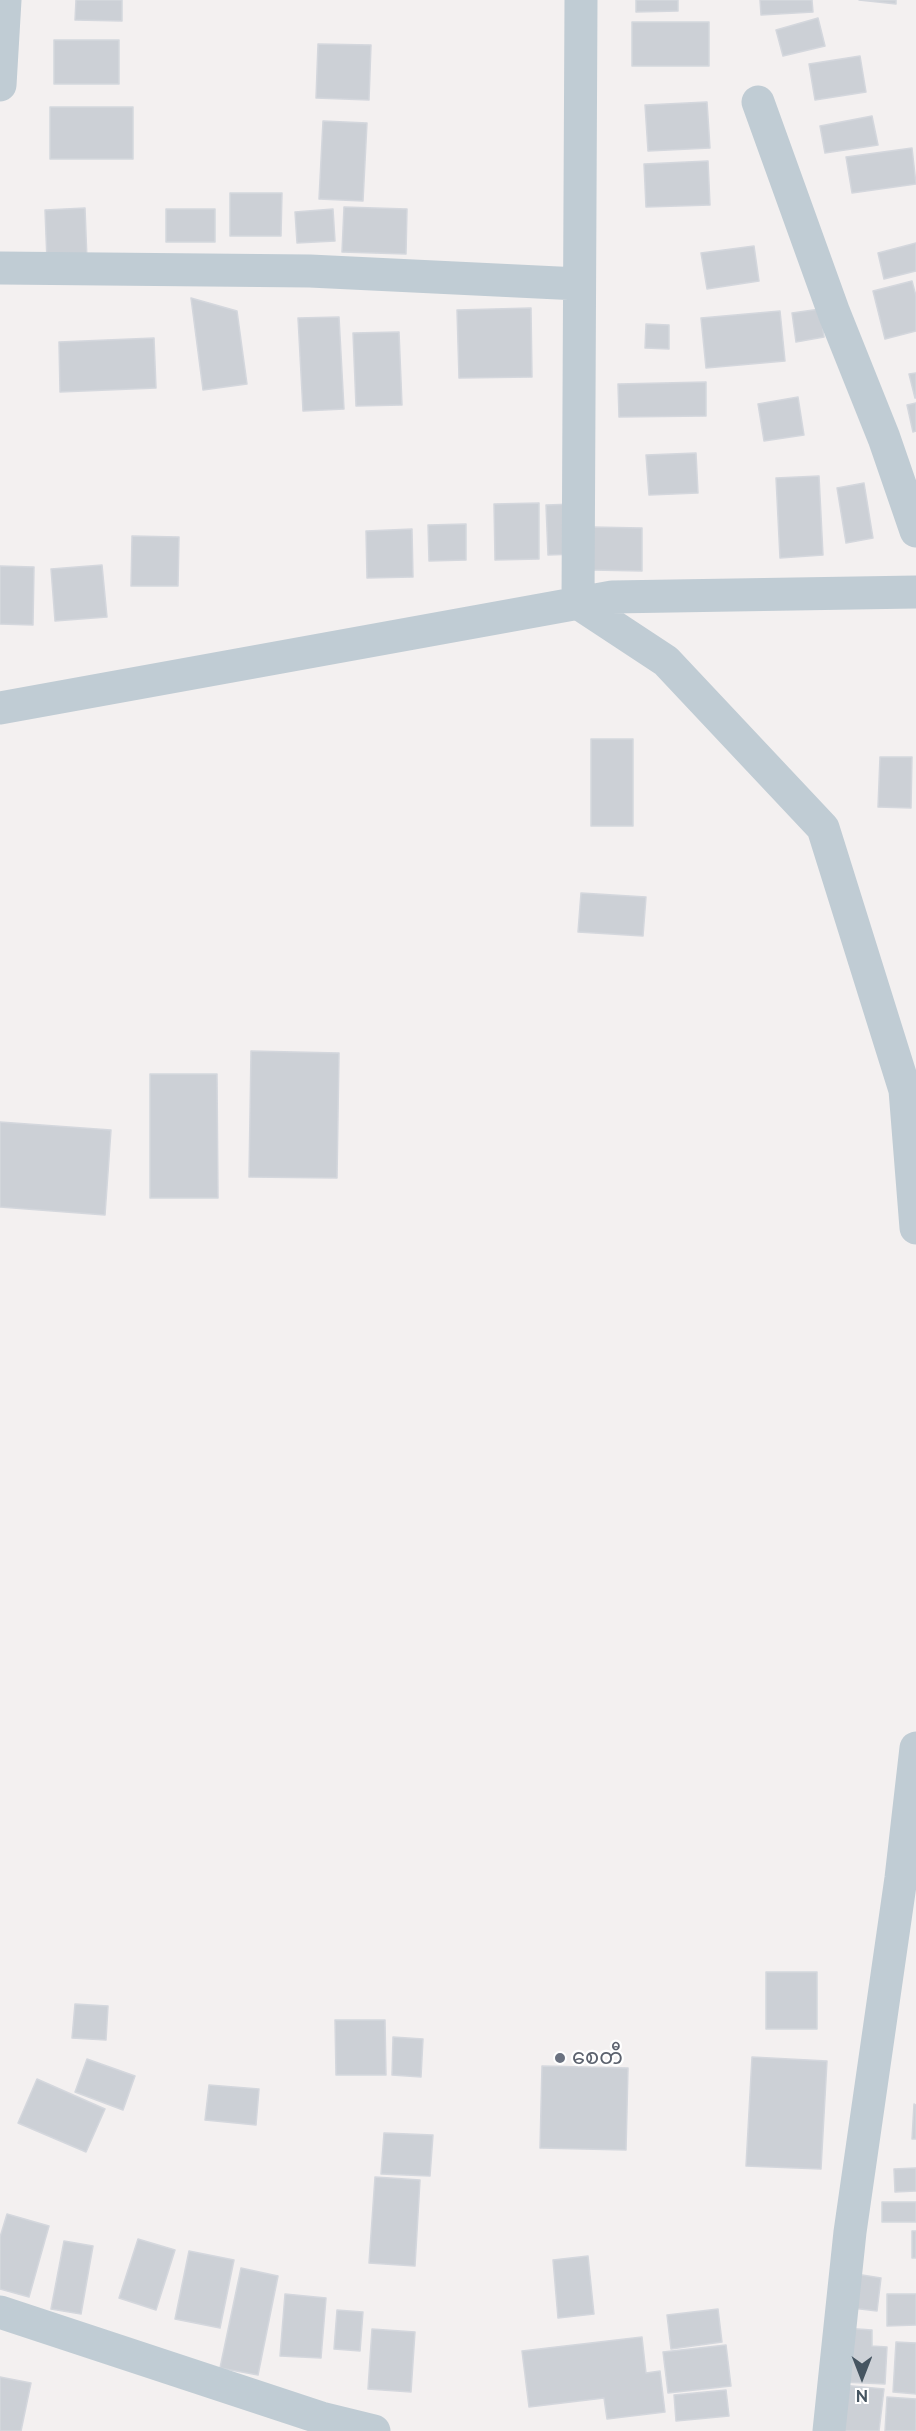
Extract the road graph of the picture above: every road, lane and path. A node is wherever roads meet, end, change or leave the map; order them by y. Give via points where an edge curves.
1 (5, 0) edge
2 (581, 0) edge
3 (0, 85) edge
4 (758, 102) dead end
5 (0, 268) edge
6 (579, 284) junction
7 (916, 531) edge
8 (916, 592) edge
9 (578, 603) junction
10 (0, 708) edge
11 (916, 1228) edge
12 (916, 1748) edge
13 (0, 2312) edge
14 (374, 2431) edge
15 (829, 2431) edge

1 - 3 street
2 - 6 street
4 - 7 street
5 - 6 street via 310,271
6 - 9 street
8 - 9 street via 612,597
9 - 10 street
9 - 11 street via 666,661 823,828 905,1090
12 - 15 street via 850,2232
13 - 14 street via 321,2418

